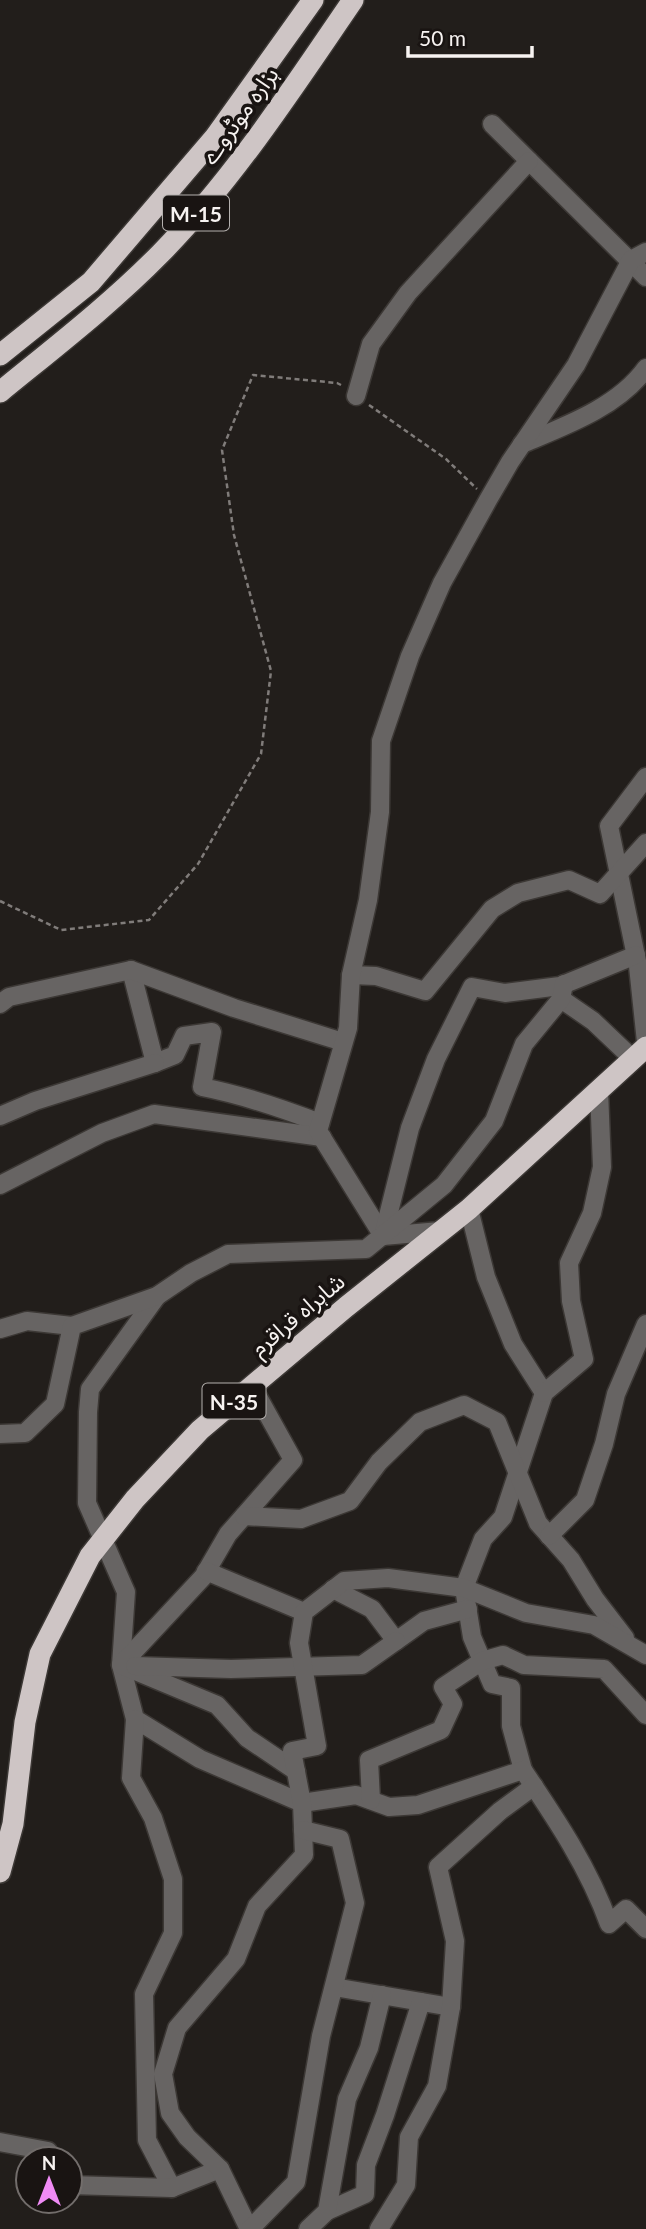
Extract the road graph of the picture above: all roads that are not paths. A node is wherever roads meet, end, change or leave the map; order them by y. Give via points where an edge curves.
1 (313, 0) edge
2 (353, 0) edge
3 (492, 124) dead end
4 (529, 161) junction
5 (638, 256) edge
6 (646, 276) edge
7 (0, 355) edge
8 (646, 369) edge
9 (0, 392) edge
10 (356, 396) road end
11 (522, 444) junction
12 (646, 778) edge
13 (646, 843) edge
14 (619, 874) junction
15 (636, 955) junction
16 (131, 970) junction
17 (351, 975) junction
18 (563, 992) junction
19 (0, 1004) edge
20 (343, 1042) junction
21 (642, 1049) edge
22 (155, 1063) junction
23 (599, 1090) junction
24 (0, 1116) edge
25 (321, 1130) junction
26 (0, 1185) edge
27 (469, 1209) junction
28 (440, 1231) junction
29 (383, 1236) junction
30 (157, 1296) junction
31 (646, 1324) edge
32 (72, 1326) junction
33 (0, 1329) edge
34 (252, 1386) junction
35 (544, 1393) junction
36 (0, 1434) edge
37 (516, 1471) junction
38 (244, 1516) junction
39 (549, 1536) junction
40 (103, 1538) junction
41 (206, 1571) junction
42 (464, 1588) junction
43 (333, 1589) junction
44 (468, 1609) junction
45 (304, 1612) junction
46 (396, 1641) junction
47 (639, 1651) edge
48 (482, 1661) junction
49 (121, 1665) junction
50 (303, 1667) junction
51 (646, 1715) edge
52 (135, 1720) junction
53 (523, 1770) junction
54 (296, 1771) junction
55 (534, 1786) junction
56 (371, 1800) junction
57 (302, 1803) junction
58 (6, 1830) edge
59 (303, 1830) junction
60 (0, 1872) edge
61 (646, 1929) edge
62 (334, 1987) junction
63 (382, 1995) junction
64 (421, 2002) junction
65 (451, 2007) junction
66 (220, 2169) junction
67 (84, 2185) edge
68 (172, 2188) junction
69 (327, 2211) junction
70 (250, 2229) edge
71 (308, 2229) edge
72 (379, 2229) edge

1 - 7 highway, ہزارہ موٹروے / M-15 via 215,137 91,282
2 - 9 highway, ہزارہ موٹروے / M-15 via 227,177 162,252 99,312
3 - 4 street
4 - 5 street
4 - 10 street via 408,293 371,344
5 - 6 street
5 - 11 street via 576,365
8 - 11 street via 638,380 585,418
11 - 17 street via 442,583 410,656 381,741 378,824 368,900
12 - 14 street via 609,826
13 - 14 street
14 - 15 street
14 - 17 street via 600,894 569,880 518,893 492,909 425,991 376,976
15 - 18 street
15 - 21 street
16 - 19 street via 9,997
16 - 20 street
16 - 22 street
17 - 20 street
18 - 21 street via 593,1021
18 - 29 street via 524,1044 495,1121 443,1185
18 - 29 street via 505,993 472,988 436,1059 410,1128
20 - 25 street
21 - 23 highway, شاہراہ قراقرم / N-35
22 - 24 street
22 - 25 street via 175,1055 184,1036 212,1032 202,1087 264,1102
23 - 27 highway, شاہراہ قراقرم / N-35
23 - 35 street via 602,1167 592,1213 569,1263 571,1301 584,1359
25 - 26 street via 154,1114 102,1133
25 - 29 street
27 - 28 highway, شاہراہ قراقرم / N-35
27 - 35 street via 486,1277 513,1344
28 - 29 street
28 - 34 highway, شاہراہ قراقرم / N-35
29 - 30 street via 366,1249 228,1254
30 - 32 street
30 - 40 street via 90,1389 87,1503
31 - 39 street via 616,1394 585,1500
32 - 33 street via 27,1321
32 - 36 street via 55,1404 25,1433
34 - 38 street via 293,1460
34 - 40 highway, شاہراہ قراقرم / N-35 via 200,1430
35 - 37 street
37 - 38 street via 497,1422 464,1405 420,1422 379,1462 350,1502 301,1518
37 - 39 street via 538,1523
37 - 42 street via 502,1517 484,1539
38 - 41 street
39 - 47 street
40 - 49 street via 126,1592
40 - 58 highway, شاہراہ قراقرم / N-35 via 40,1654
41 - 45 street
41 - 49 street
42 - 43 street via 388,1578 344,1581
42 - 44 street
42 - 47 street via 526,1613 594,1625
43 - 45 street
43 - 46 street via 372,1609
44 - 46 street via 424,1621
44 - 48 street
45 - 50 street via 299,1643
46 - 50 street via 362,1665
48 - 51 street via 503,1655 524,1665 604,1669
48 - 53 street via 492,1684 511,1688 511,1726
48 - 56 street via 443,1687 453,1704 442,1730 369,1760
49 - 50 street
49 - 52 street
49 - 54 street via 216,1705 247,1738
50 - 54 street via 317,1746 292,1751
52 - 57 street via 200,1759
52 - 68 street via 131,1778 153,1818 173,1879 173,1933 144,1994 147,2140
53 - 55 street
53 - 56 street via 418,1805 389,1807
54 - 57 street
55 - 61 street via 598,1893 608,1924 626,1909
55 - 65 street via 438,1867 455,1941
56 - 57 street via 356,1795
57 - 59 street
58 - 60 highway, شاہراہ قراقرم / N-35
59 - 62 street via 340,1839 355,1903
59 - 66 street via 304,1855 257,1906 236,1958 177,2028 163,2074 170,2113
62 - 63 street
62 - 70 street via 296,2182
63 - 64 street
63 - 69 street via 369,2048 347,2099
64 - 65 street
64 - 69 street via 366,2165 365,2194
65 - 72 street via 437,2086 409,2137 406,2185
66 - 68 street
66 - 70 street
67 - 68 street
69 - 71 street

